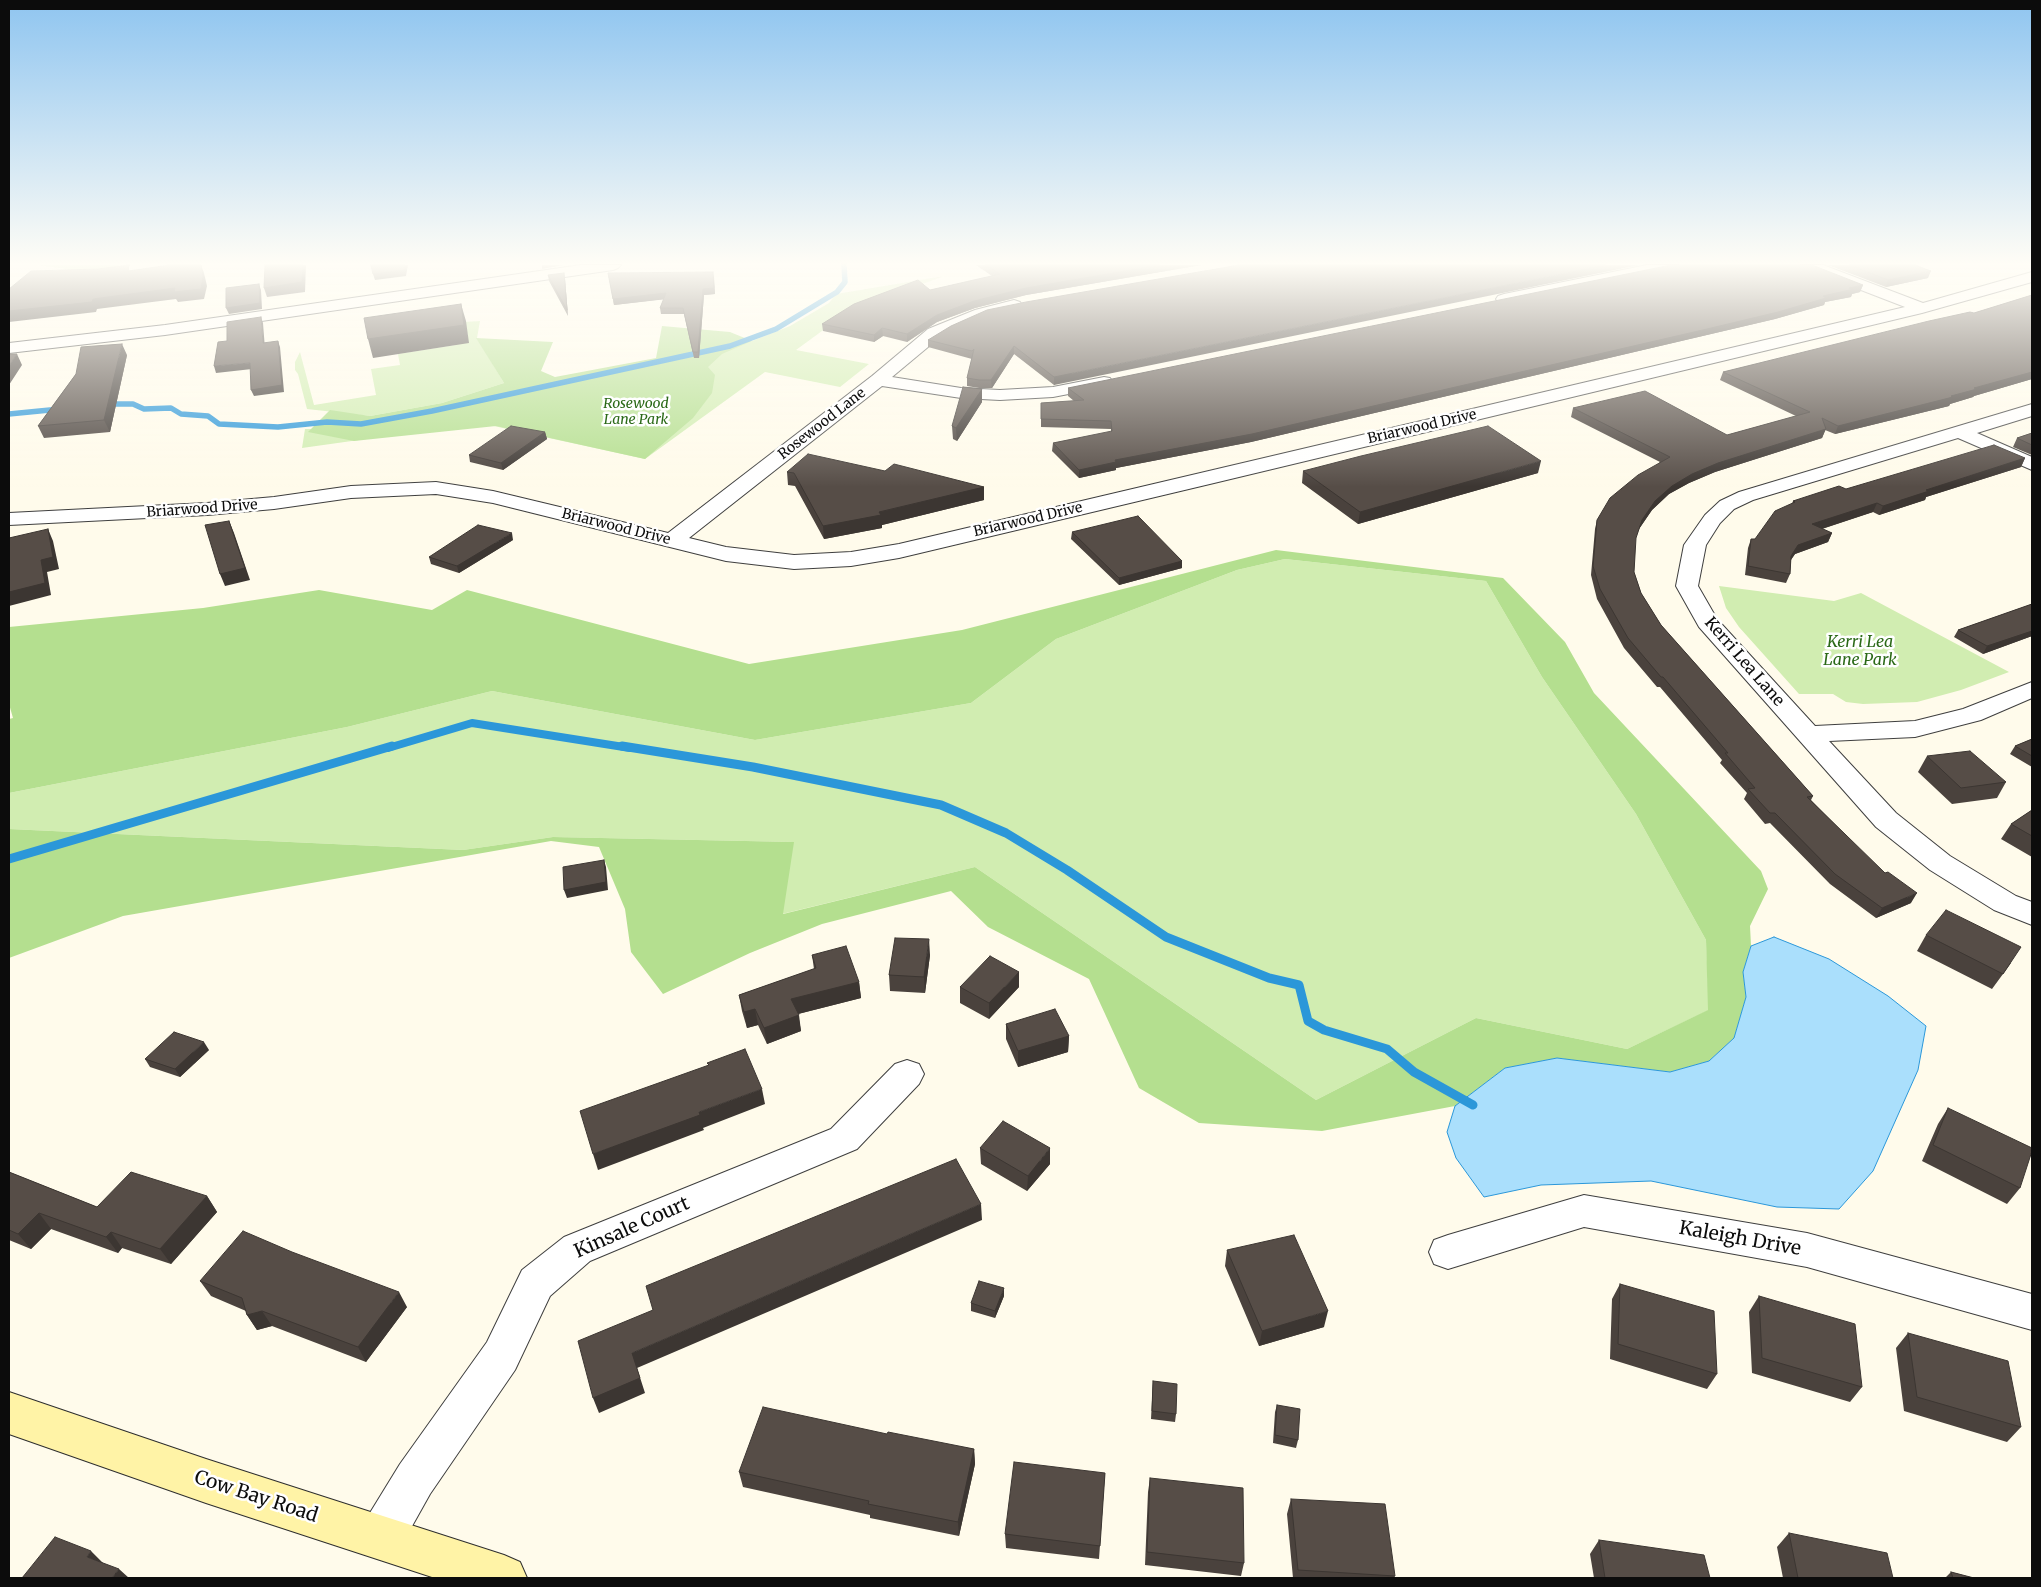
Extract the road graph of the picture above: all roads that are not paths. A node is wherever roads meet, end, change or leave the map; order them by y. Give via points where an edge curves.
1 (86, 339) edge
2 (925, 339) edge
3 (1790, 339) edge
4 (9, 348) edge
5 (1118, 379) edge
6 (878, 380) junction
7 (2032, 410) edge
8 (1960, 432) junction
9 (2032, 464) edge
10 (9, 519) edge
11 (673, 540) junction
12 (2032, 689) edge
13 (1807, 734) junction
14 (2032, 914) edge
15 (907, 1074) dead end
16 (1448, 1252) dead end
17 (2032, 1312) edge
18 (9, 1413) edge
19 (381, 1537) junction
20 (504, 1578) edge

1 - 4 street
2 - 6 street, Rosewood Lane
3 - 11 street, Briarwood Drive via 876,555 786,562 726,554
5 - 6 street via 1053,392 1000,395 961,393
6 - 11 street, Rosewood Lane
7 - 8 street, Kerri Lea Lane
8 - 9 street
8 - 13 street, Kerri Lea Lane via 1746,496 1727,505 1712,519 1695,545 1687,586 1707,622
10 - 11 street, Briarwood Drive via 207,509 351,492 436,488 493,497
12 - 13 street via 1972,715 1915,729
13 - 14 street, Kerri Lea Lane via 1886,820 1940,863 2005,903
15 - 19 street, Kinsale Court via 844,1139 577,1249 536,1283 501,1356 415,1479
16 - 17 street, Kaleigh Drive via 1584,1211 1807,1250
18 - 19 main road, Cow Bay Road
19 - 20 main road, Cow Bay Road

